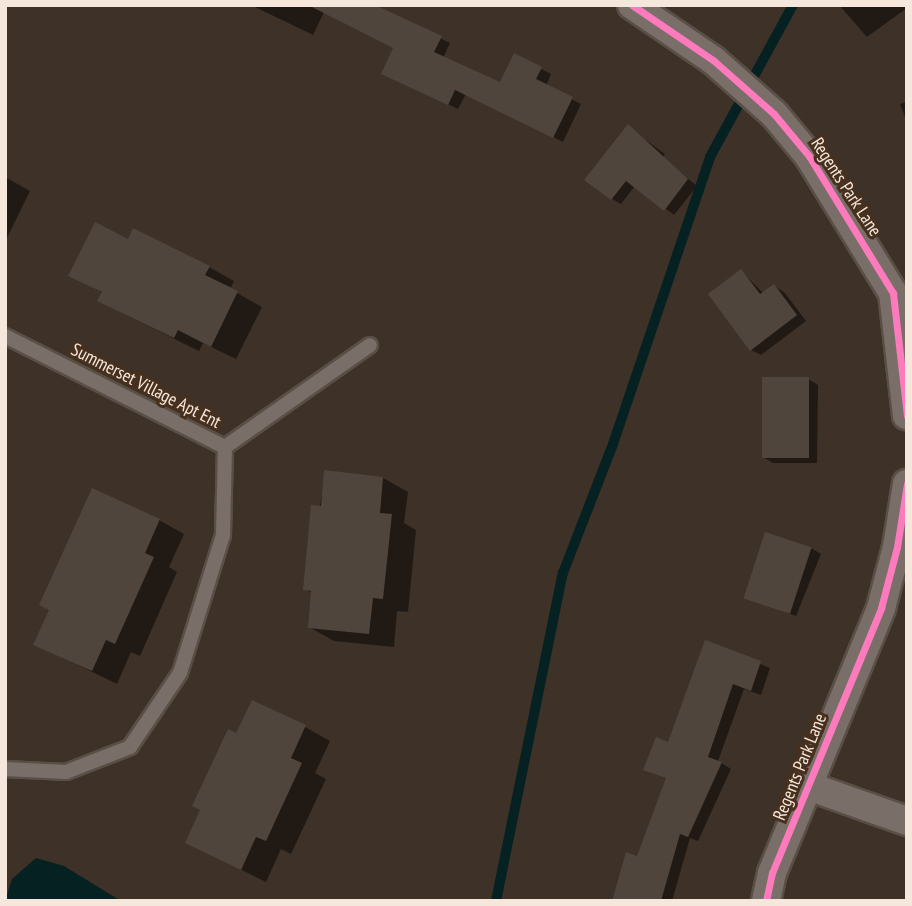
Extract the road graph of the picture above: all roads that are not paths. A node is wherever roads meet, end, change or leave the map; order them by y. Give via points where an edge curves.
1 (632, 5) edge
2 (900, 291) edge
3 (5, 337) edge
4 (370, 345) dead end
5 (907, 415) edge
6 (225, 447) junction
7 (907, 484) edge
8 (5, 769) edge
9 (811, 787) junction
10 (907, 821) edge
11 (766, 901) edge

1 - 2 street, Regents Park Lane via 713,61 775,114 809,156
2 - 5 street, Regents Park Lane
3 - 6 lane, Summerset Village Apt Ent
4 - 6 lane, Summerset Village Apt Ent
6 - 8 lane via 223,535 188,648 180,673 130,747 66,772
7 - 9 street, Regents Park Lane via 881,608
9 - 10 street
9 - 11 street, Regents Park Lane via 772,873

